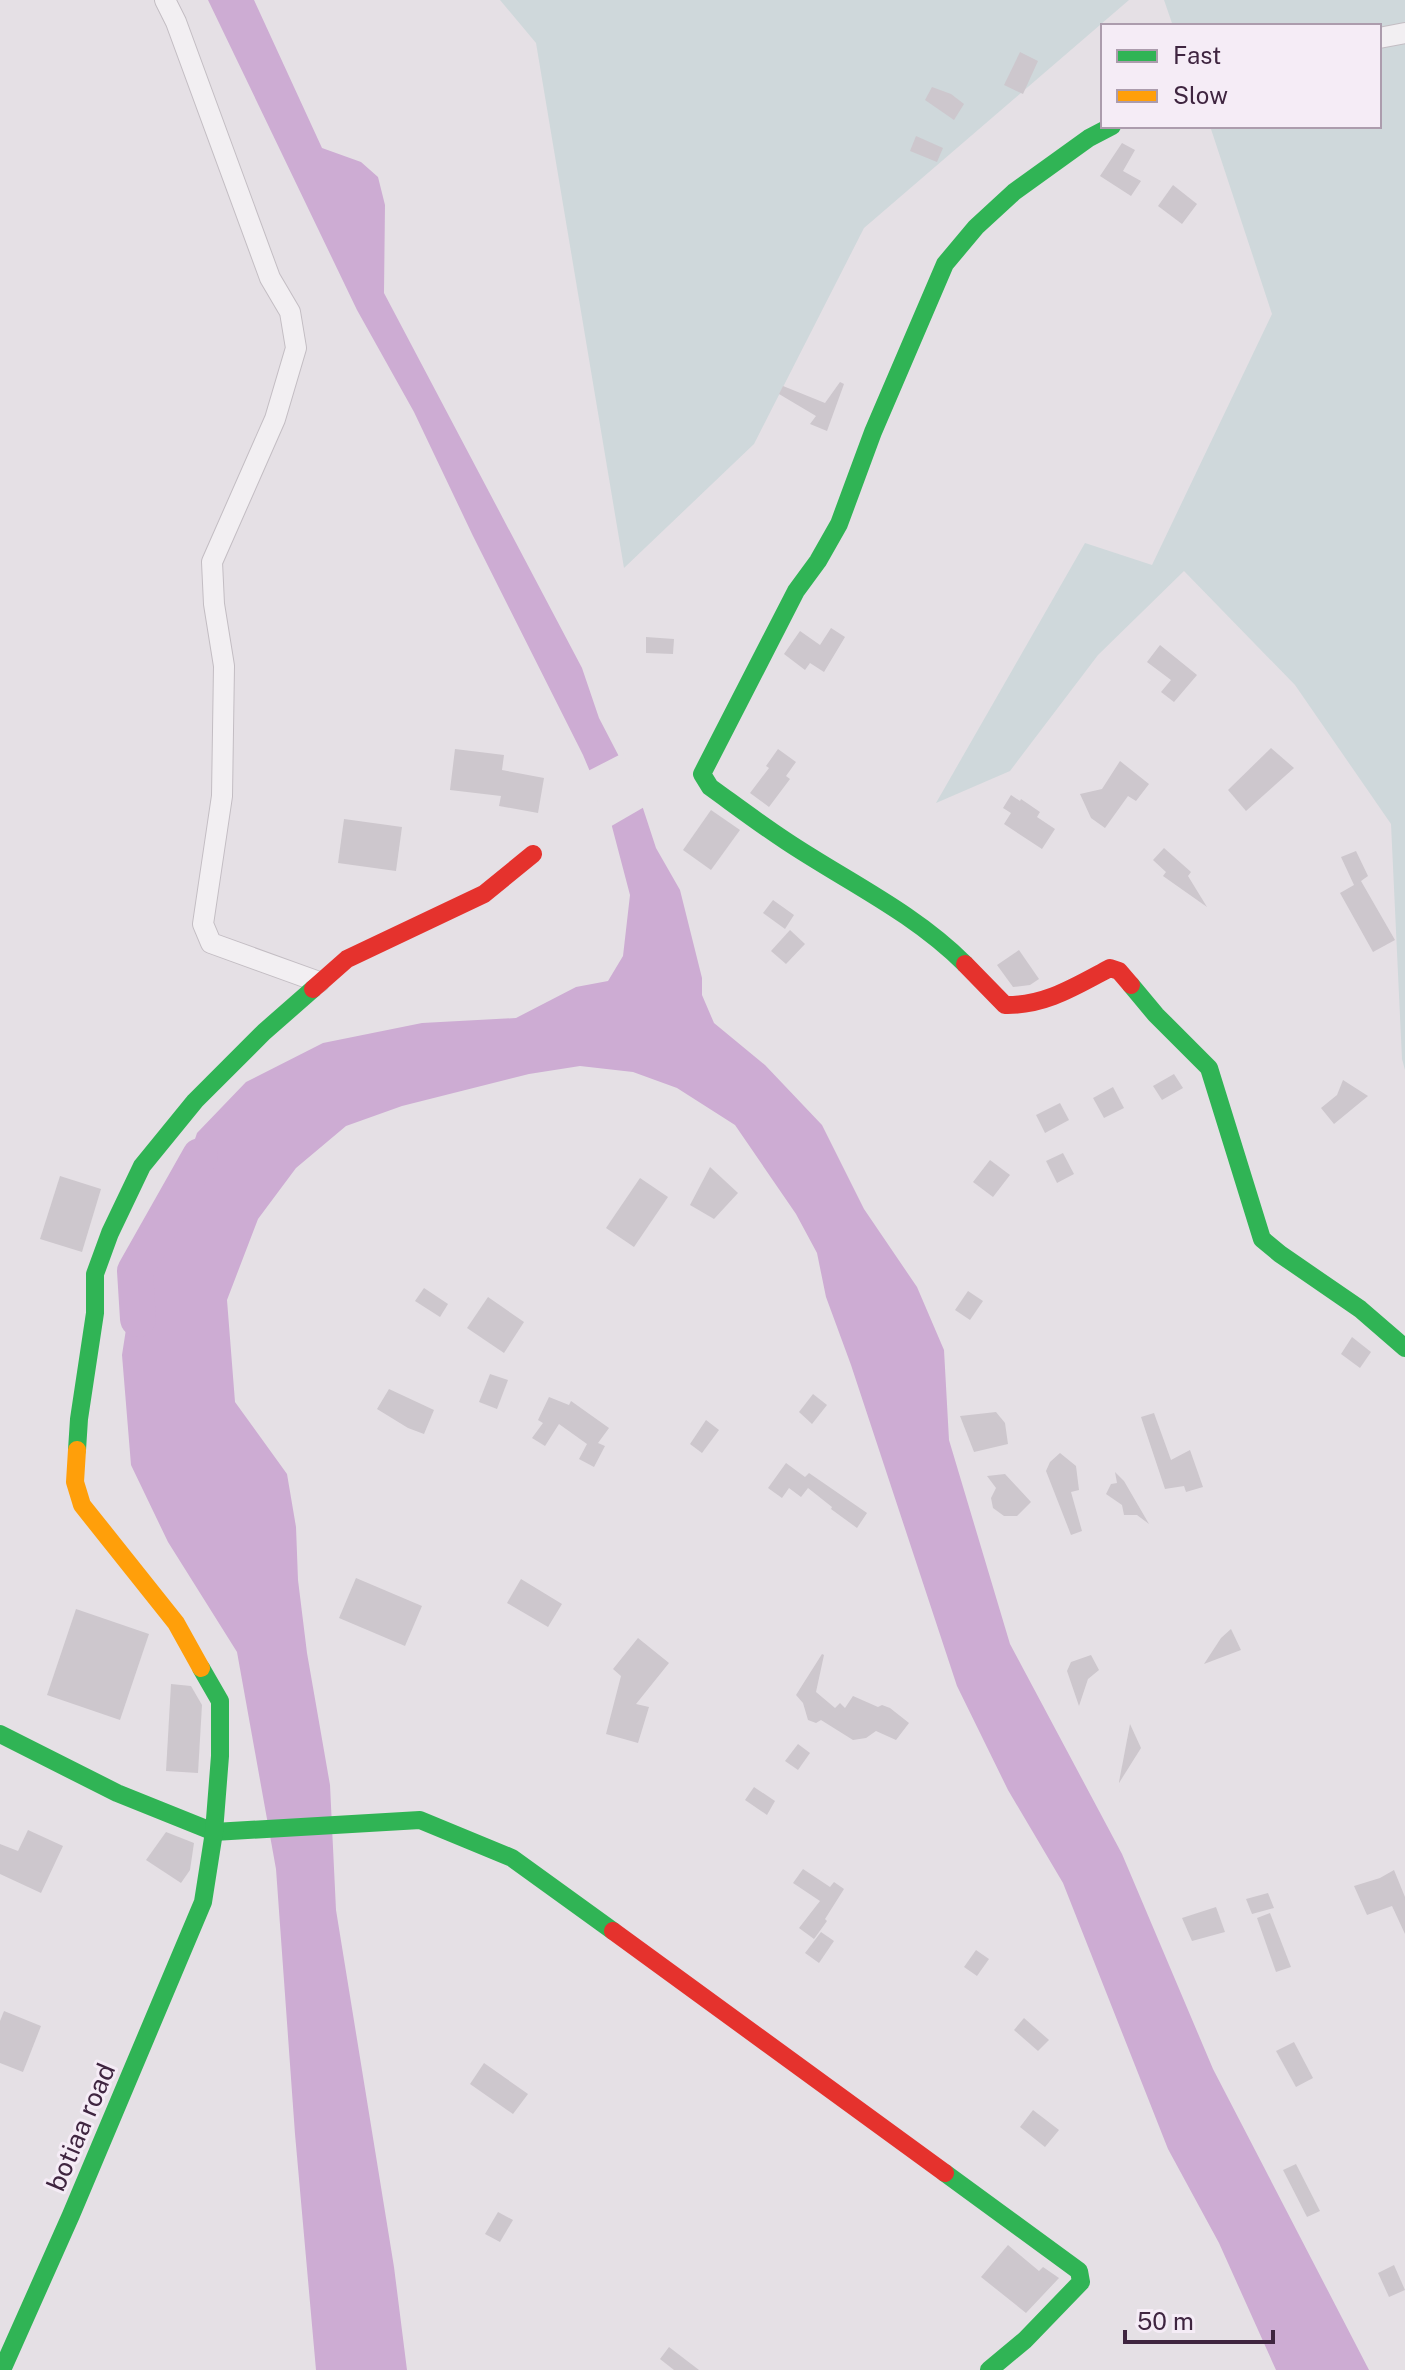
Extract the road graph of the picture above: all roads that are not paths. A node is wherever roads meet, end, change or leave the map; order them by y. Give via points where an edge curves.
1 (165, 0) edge
2 (1405, 33) edge
3 (1381, 38) edge
4 (1108, 128) edge
5 (533, 854) dead end
6 (319, 982) junction
7 (1405, 1348) edge
8 (0, 1734) edge
9 (220, 1832) junction
10 (2, 2370) edge
11 (989, 2370) edge

1 - 6 street via 270,278 290,312 296,348 275,419 212,562 224,666 222,796 203,924 211,943
2 - 3 street
4 - 7 street via 1014,192 945,264 839,524 796,591 702,774 710,787 786,841 944,943 1005,1005 1038,1003 1110,968 1119,971 1209,1068 1262,1239 1278,1255 1380,1321
5 - 6 street, botiaa road via 484,894 347,959
6 - 9 street, botiaa road via 195,1101 142,1166 95,1274 75,1482 82,1505 176,1623 220,1701
8 - 9 street via 117,1793
9 - 10 street, botiaa road via 203,1902
9 - 11 street via 420,1820 512,1858 550,1883 1079,2271 1081,2282

